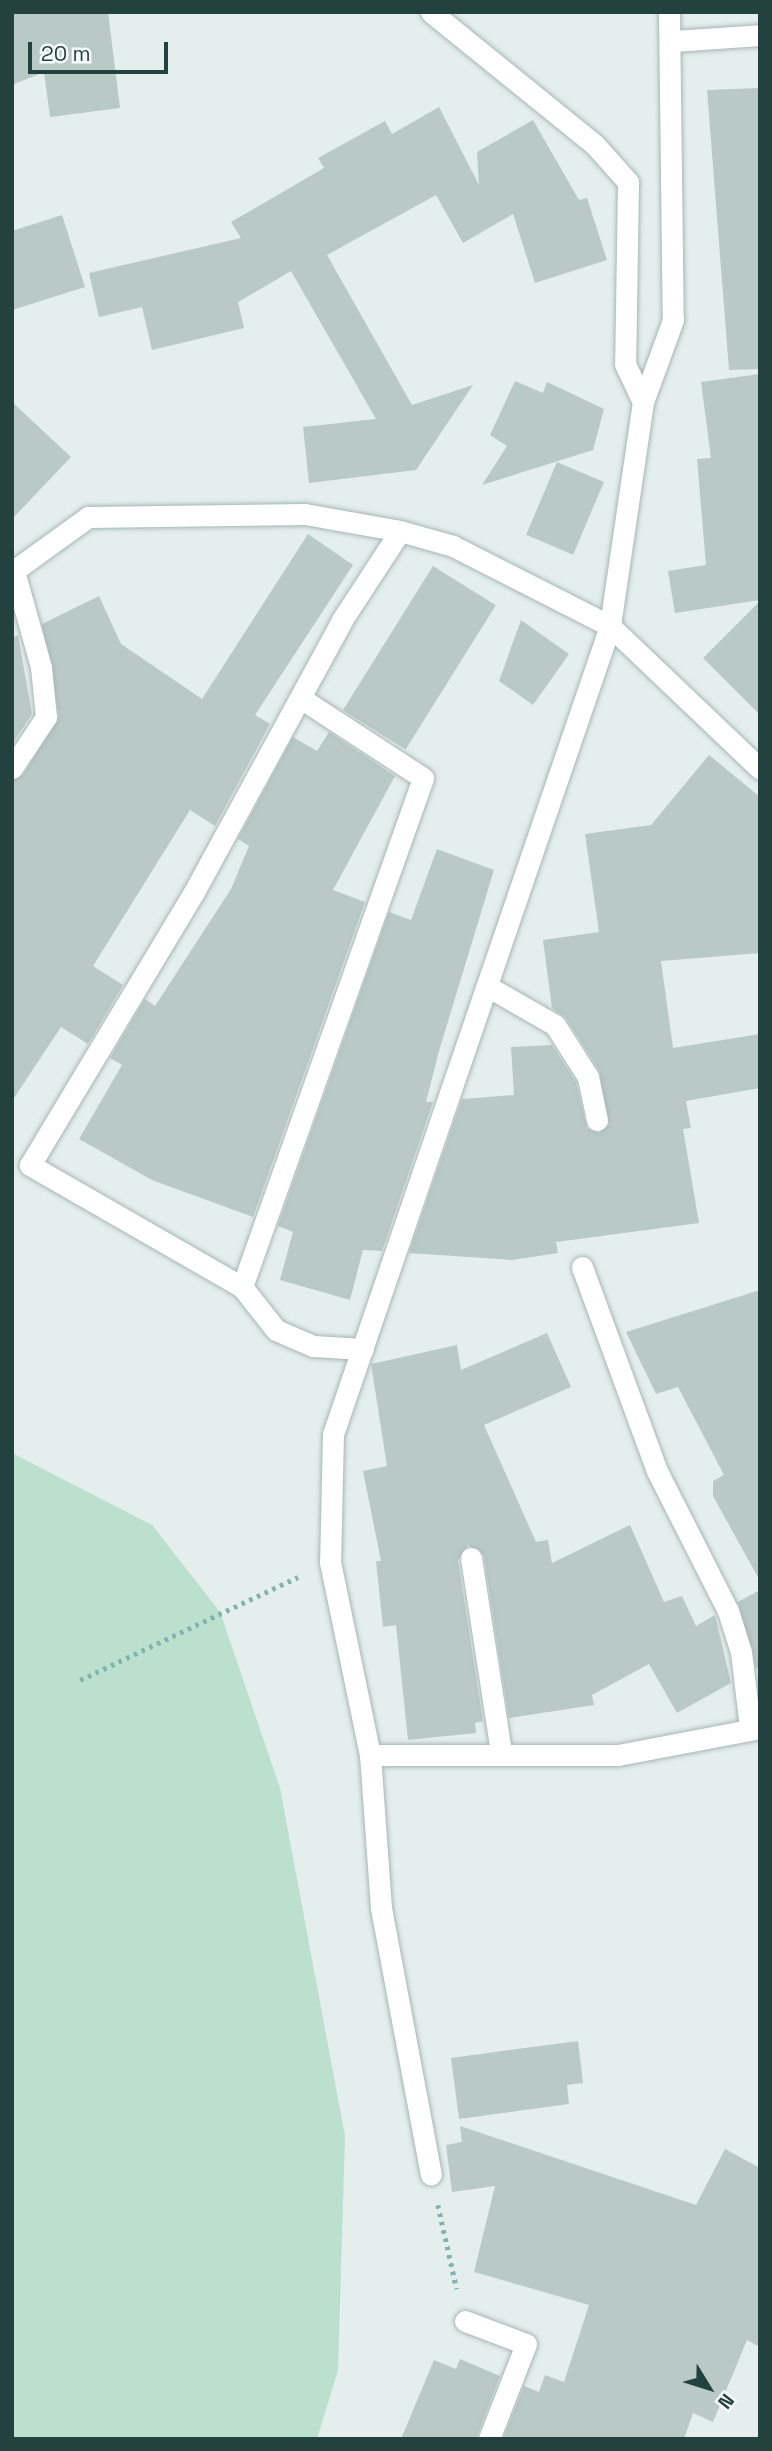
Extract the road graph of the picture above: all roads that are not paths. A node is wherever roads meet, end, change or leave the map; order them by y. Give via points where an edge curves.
1 (431, 12) edge
2 (668, 12) edge
3 (760, 35) edge
4 (673, 41) junction
5 (643, 402) junction
6 (400, 531) junction
7 (13, 572) edge
8 (611, 626) junction
9 (302, 699) junction
10 (12, 768) edge
11 (760, 769) edge
12 (487, 986) junction
13 (597, 1121) dead end
14 (582, 1267) dead end
15 (242, 1287) junction
16 (363, 1349) junction
17 (471, 1558) dead end
18 (755, 1728) edge
19 (501, 1752) junction
20 (370, 1755) junction
21 (431, 2174) road end
22 (465, 2321) road end
23 (489, 2439) edge

1 - 5 street via 595,145 628,182 625,364
2 - 4 street
3 - 4 street
4 - 5 street via 673,320
5 - 8 street
6 - 7 street via 305,514 88,517
6 - 8 street via 453,546
6 - 9 street
7 - 10 street via 41,667 46,717
8 - 11 street
8 - 12 street
9 - 15 street via 423,778
9 - 15 street via 30,1165
12 - 13 street via 555,1025 588,1077
12 - 16 street via 366,1323
14 - 18 street via 657,1471 728,1611
15 - 16 street via 276,1330 313,1346
16 - 20 street via 333,1434 330,1562
17 - 19 street
18 - 19 street via 618,1755
19 - 20 street
20 - 21 street via 381,1908
22 - 23 street via 526,2344

